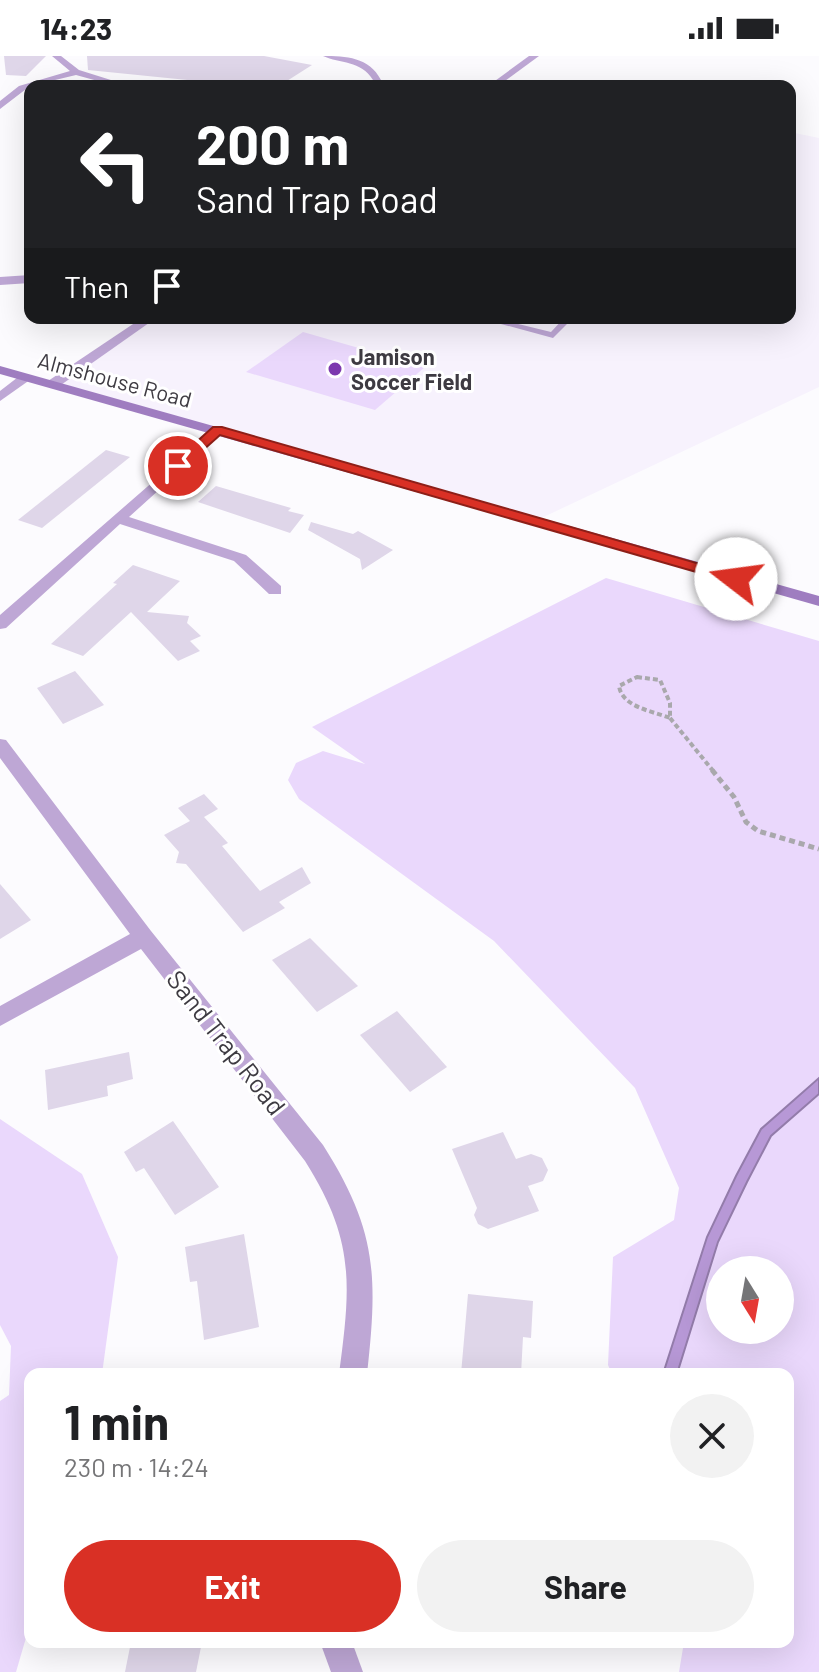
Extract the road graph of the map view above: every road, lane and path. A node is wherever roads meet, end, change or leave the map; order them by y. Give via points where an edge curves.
1 (56, 56) edge
2 (327, 56) edge
3 (535, 56) edge
4 (76, 72) junction
5 (49, 80) edge
6 (105, 80) edge
7 (377, 80) edge
8 (501, 80) edge
9 (24, 87) edge
10 (0, 106) edge
11 (24, 279) edge
12 (0, 281) edge
13 (141, 324) edge
14 (508, 324) edge
15 (563, 324) edge
16 (0, 370) edge
17 (27, 377) junction
18 (53, 384) junction
19 (0, 397) edge
20 (217, 430) junction
21 (119, 519) junction
22 (275, 590) dead end
23 (819, 601) edge
24 (0, 624) edge
25 (670, 718) junction
26 (0, 745) edge
27 (819, 849) edge
28 (144, 937) junction
29 (0, 1017) edge
30 (354, 1368) edge
31 (338, 1648) edge
32 (347, 1672) edge

1 - 4 street
2 - 7 street via 372,70
3 - 8 street
4 - 5 street
4 - 6 street
9 - 10 street
11 - 12 street
13 - 18 street
14 - 15 lane via 553,335
16 - 17 main road, Almshouse Road
17 - 18 main road, Almshouse Road
17 - 19 street
18 - 20 main road, Almshouse Road
20 - 21 street
20 - 23 main road, Almshouse Road
21 - 22 street via 240,558
21 - 24 street
25 - 25 path via 627,702 619,686 637,677 660,680
25 - 27 path via 734,797 746,822 758,831
26 - 28 street, Sand Trap Road
28 - 29 street
28 - 30 street, Sand Trap Road via 338,1189 355,1230 363,1282
31 - 32 street

